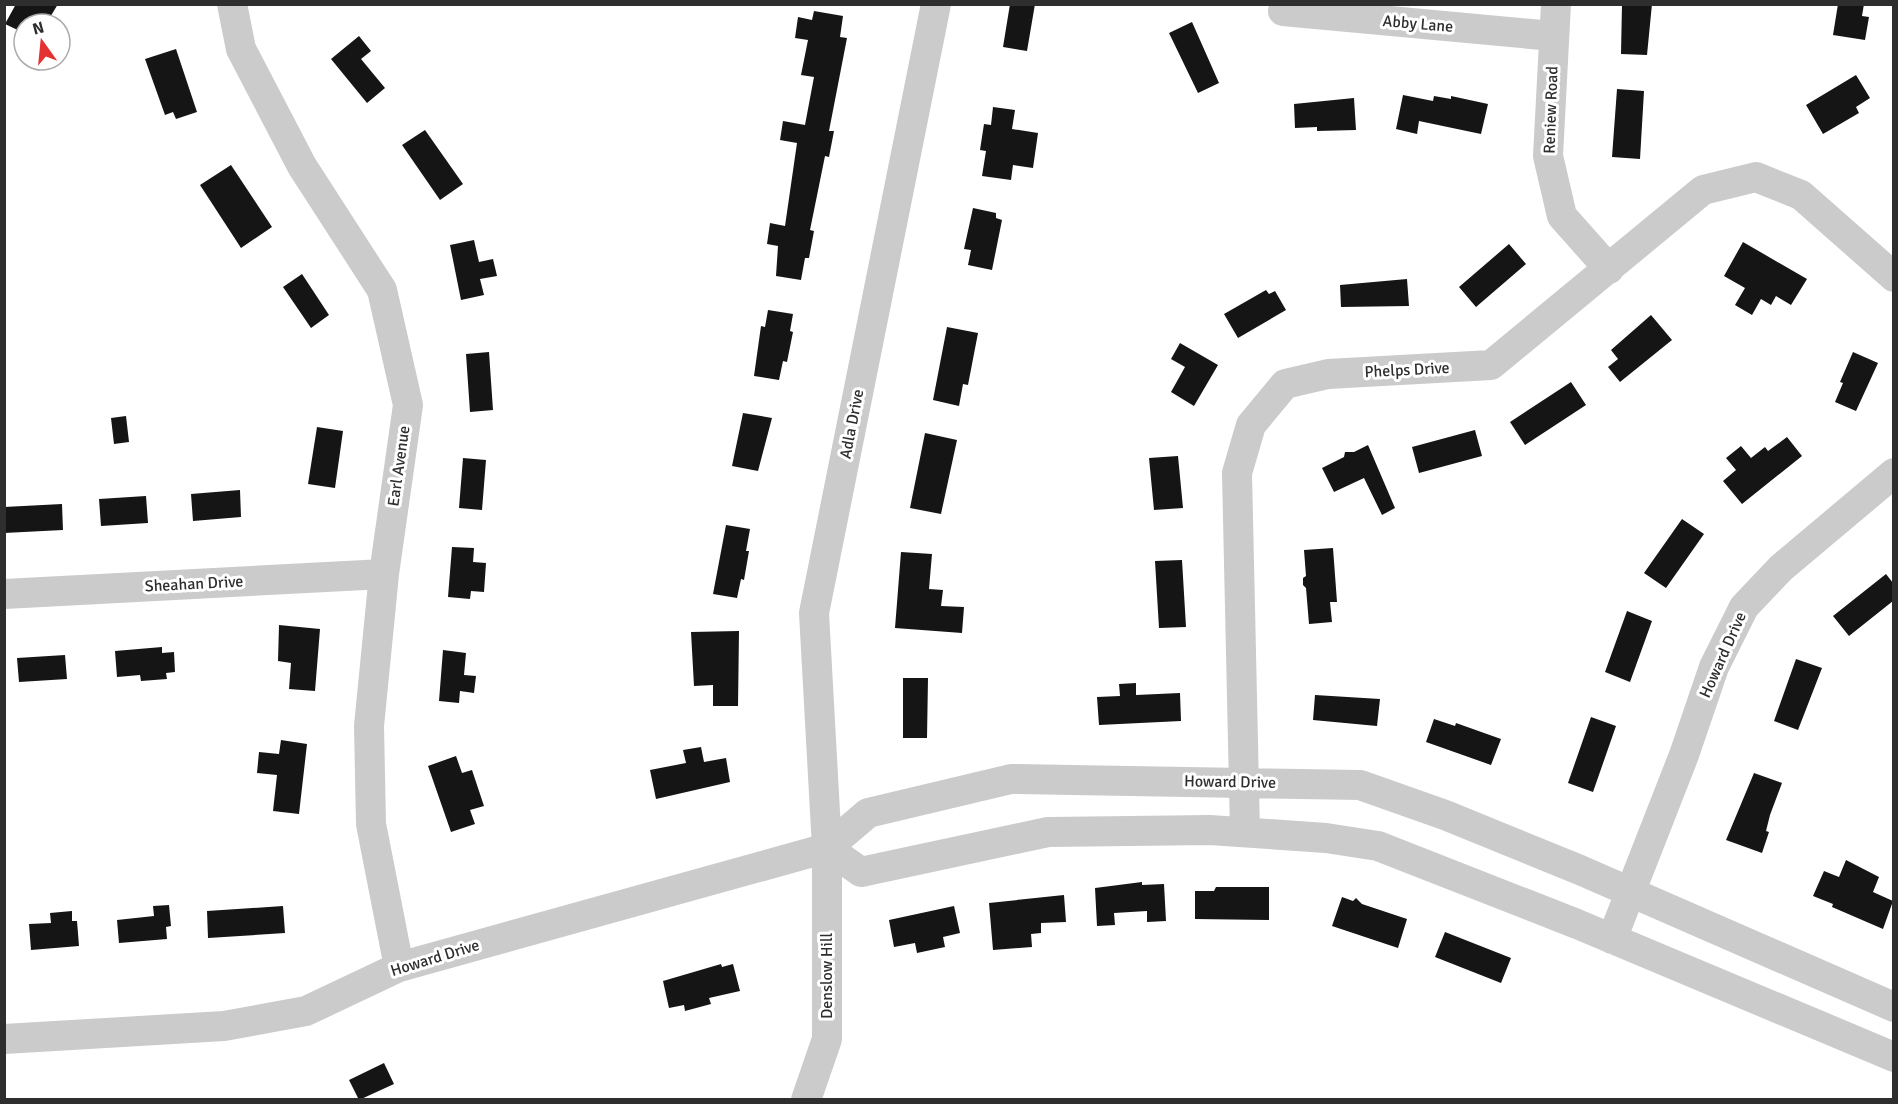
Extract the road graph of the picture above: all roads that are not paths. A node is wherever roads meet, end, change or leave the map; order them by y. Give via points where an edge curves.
1 (232, 4) edge
2 (936, 4) edge
3 (1556, 4) edge
4 (1283, 11) dead end
5 (1553, 36) junction
6 (1609, 269) junction
7 (1893, 270) edge
8 (1893, 473) edge
9 (384, 574) junction
10 (4, 594) edge
11 (1242, 782) junction
12 (1245, 832) junction
13 (827, 848) junction
14 (1630, 890) junction
15 (1612, 939) junction
16 (399, 967) junction
17 (1893, 1006) edge
18 (4, 1039) edge
19 (1893, 1057) edge
20 (806, 1100) edge

1 - 9 street, Earl Avenue via 241,49 302,166 382,290 408,405
2 - 13 street, Adla Drive via 814,613
3 - 5 street, Reniew Road
4 - 5 street, Abby Lane
5 - 6 street, Reniew Road via 1548,156 1557,196 1562,216
6 - 7 street, Phelps Drive via 1703,190 1756,177 1801,195
6 - 11 street, Phelps Drive via 1491,365 1328,374 1285,384 1251,425 1237,473
8 - 14 street, Howard Drive via 1781,568 1744,607 1714,667
9 - 10 street, Sheahan Drive
9 - 16 street, Earl Avenue via 369,726 371,824
11 - 12 street, Phelps Drive
11 - 13 street, Howard Drive via 1011,779 868,813
11 - 14 street, Howard Drive via 1360,785
12 - 13 street via 1048,832 861,872
12 - 15 street via 1378,846
13 - 16 street, Howard Drive
13 - 20 street, Denslow Hill via 827,1038
14 - 15 street, Howard Drive
14 - 17 street, Howard Drive
15 - 19 street
16 - 18 street, Howard Drive via 306,1011 224,1026

